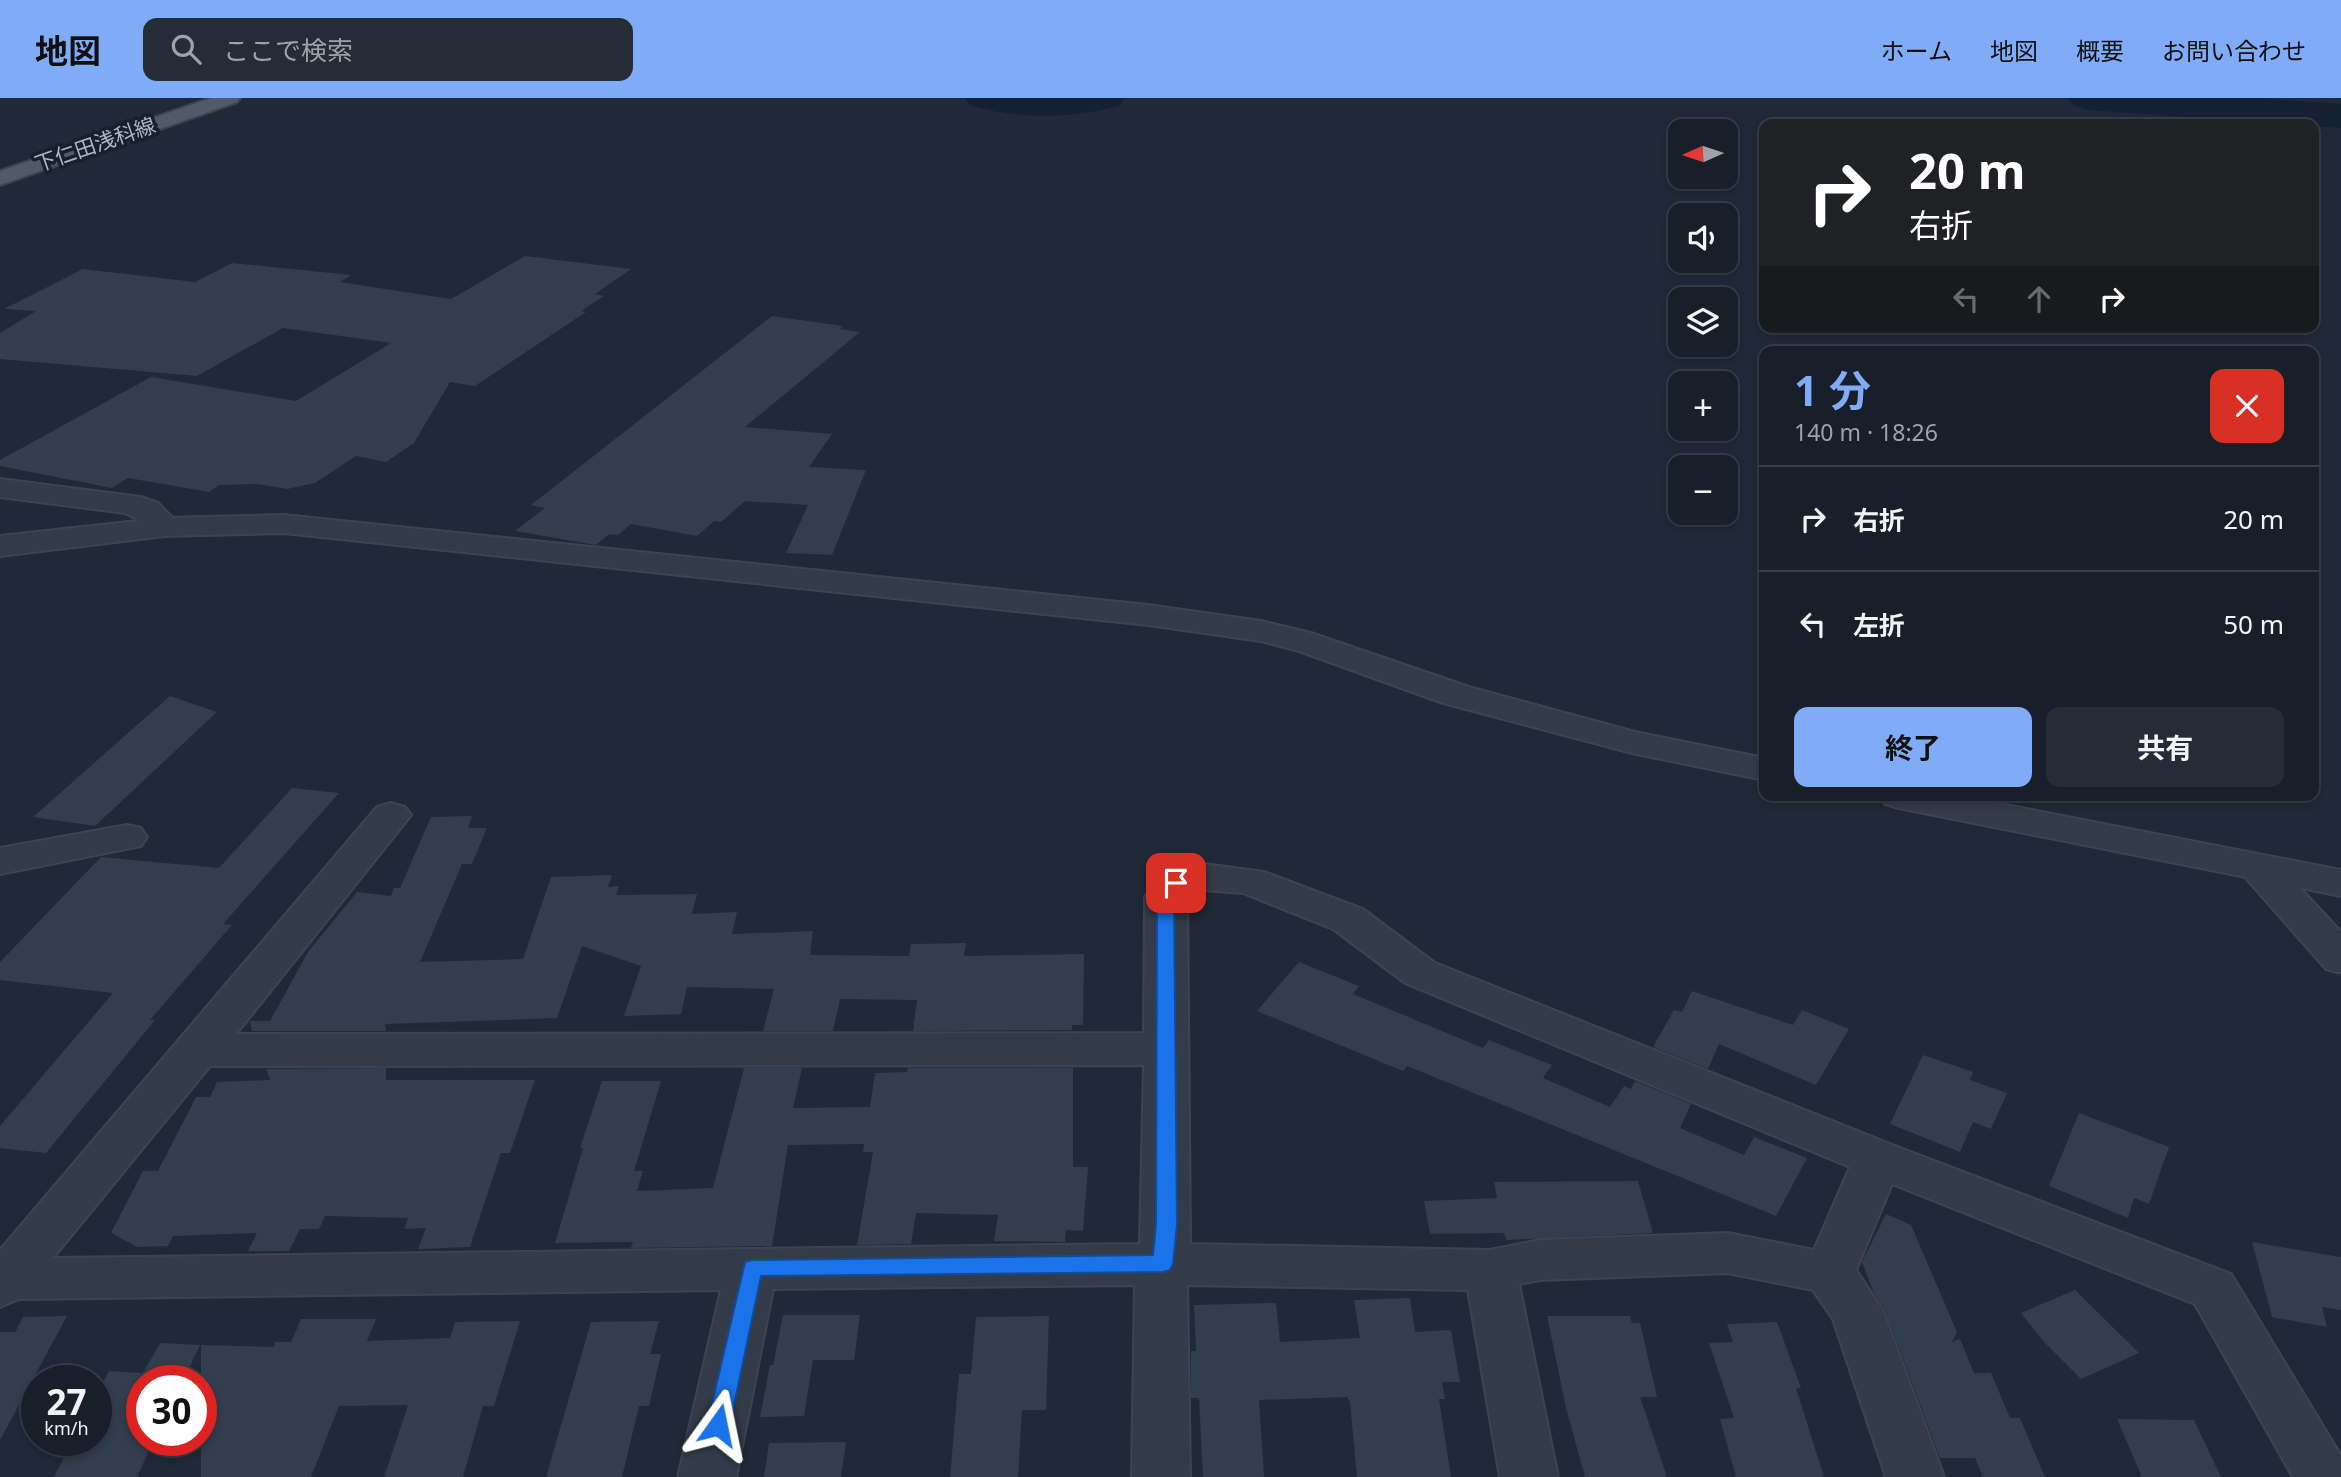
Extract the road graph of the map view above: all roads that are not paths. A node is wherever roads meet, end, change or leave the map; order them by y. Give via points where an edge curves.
1 (230, 98) edge
2 (0, 178) edge
3 (0, 488) edge
4 (165, 527) junction
5 (0, 546) edge
6 (1759, 768) edge
7 (1924, 801) edge
8 (391, 815) dead end
9 (127, 837) dead end
10 (0, 861) edge
11 (2259, 869) junction
12 (2341, 883) edge
13 (2341, 959) edge
14 (1166, 1049) junction
15 (198, 1050) junction
16 (1878, 1159) junction
17 (1163, 1264) junction
18 (752, 1268) junction
19 (1490, 1270) junction
20 (1829, 1273) junction
21 (2, 1281) edge
22 (707, 1477) edge
23 (1161, 1477) edge
24 (1529, 1477) edge
25 (1915, 1477) edge
26 (2323, 1477) edge

1 - 2 main road, 下仁田浅科線
3 - 4 street via 130,504 148,510
4 - 5 street
4 - 6 street via 261,524 341,529 1207,622 1311,643 1456,695 1632,742
7 - 11 street
8 - 15 street
9 - 10 street
11 - 12 street
11 - 13 street
14 - 15 street
14 - 16 street via 1166,897 1176,883 1204,877 1249,881 1348,919 1420,973
14 - 17 street
15 - 21 street
16 - 20 street
16 - 26 street via 2213,1289
17 - 18 street
17 - 19 street
17 - 23 street via 1159,1302
18 - 21 street
18 - 22 street
19 - 20 street via 1540,1260 1728,1253
19 - 24 street
20 - 25 street via 1857,1311

